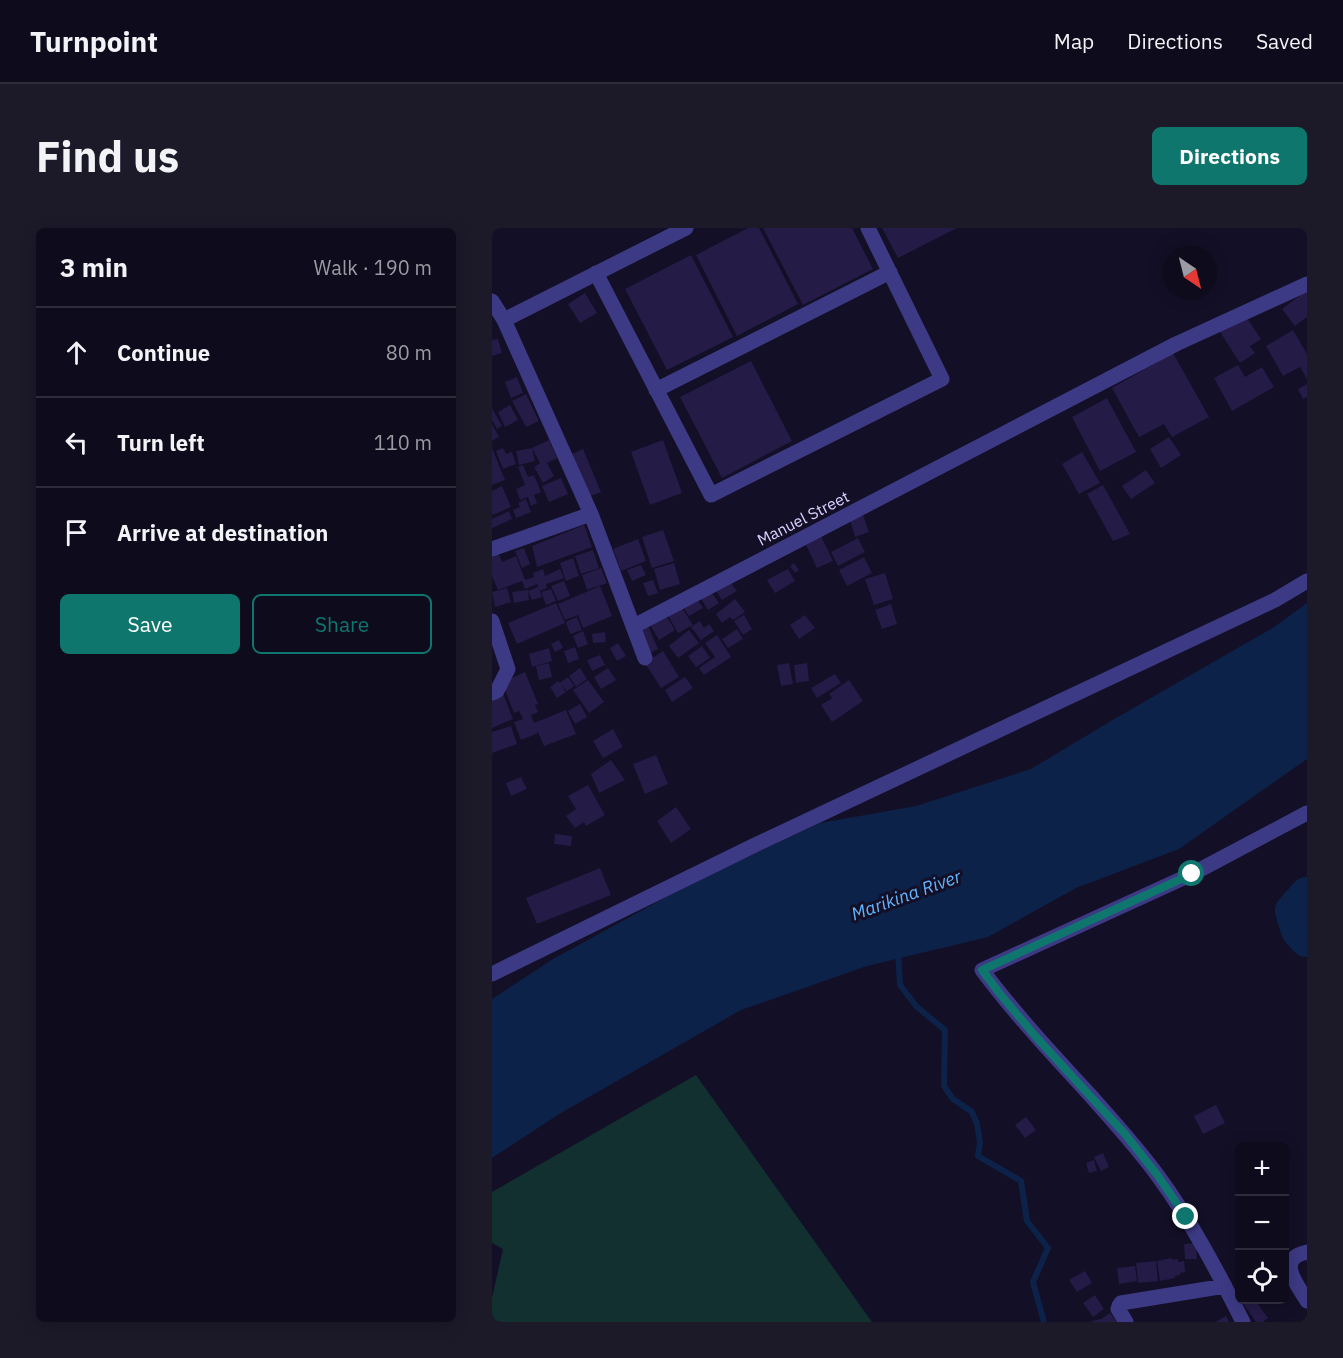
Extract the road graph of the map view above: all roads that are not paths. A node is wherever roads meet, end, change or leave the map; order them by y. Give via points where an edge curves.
1 (686, 228) edge
2 (868, 228) edge
3 (890, 272) junction
4 (596, 273) junction
5 (1307, 284) edge
6 (492, 301) edge
7 (504, 320) junction
8 (656, 390) junction
9 (591, 514) junction
10 (492, 549) edge
11 (1307, 581) edge
12 (492, 621) edge
13 (634, 626) junction
14 (645, 658) dead end
15 (492, 693) edge
16 (1307, 813) edge
17 (492, 974) edge
18 (1307, 1252) edge
19 (1225, 1286) junction
20 (1307, 1301) edge
21 (1126, 1322) edge
22 (1243, 1322) edge

1 - 4 street
2 - 3 street
3 - 8 street
3 - 8 street via 942,379 711,495
4 - 7 street
4 - 8 street
5 - 13 street, Manuel Street via 1165,350
6 - 7 street
7 - 9 street
9 - 10 street
9 - 13 street
11 - 17 street via 1275,600
12 - 15 street via 508,669 497,691
13 - 14 street
16 - 19 street via 1192,874 982,970 1158,1176
18 - 20 street via 1298,1254 1289,1266
19 - 21 street via 1121,1303 1118,1309
19 - 22 street

